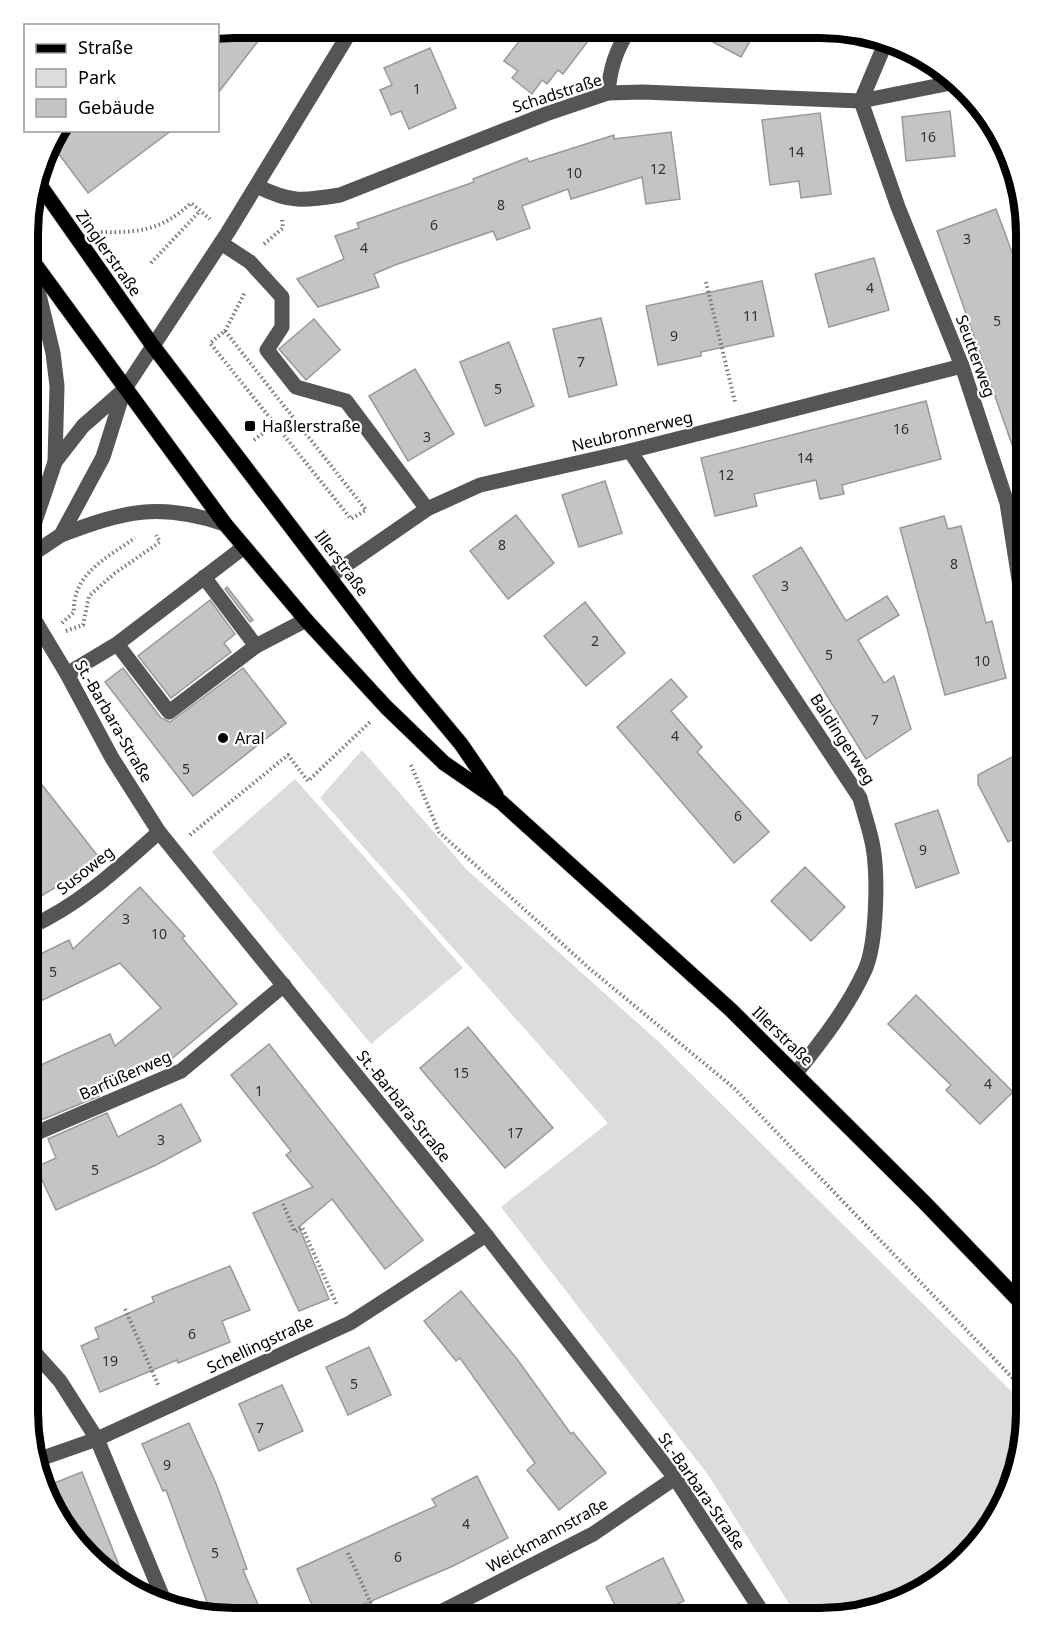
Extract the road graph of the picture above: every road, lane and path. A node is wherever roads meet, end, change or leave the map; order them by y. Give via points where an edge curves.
1 (346, 38) edge
2 (624, 38) edge
3 (883, 48) edge
4 (947, 84) edge
5 (608, 93) junction
6 (861, 101) junction
7 (257, 186) junction
8 (43, 189) edge
9 (199, 212) junction
10 (97, 231) dead end
11 (224, 237) junction
12 (152, 263) dead end
13 (38, 269) edge
14 (706, 282) dead end
15 (246, 289) dead end
16 (38, 292) edge
17 (225, 331) junction
18 (153, 346) junction
19 (962, 366) junction
20 (124, 390) junction
21 (740, 423) junction
22 (630, 451) junction
23 (56, 462) junction
24 (428, 509) junction
25 (135, 512) junction
26 (38, 513) edge
27 (225, 524) junction
28 (61, 535) junction
29 (140, 535) dead end
30 (244, 546) junction
31 (38, 550) edge
32 (1016, 561) edge
33 (330, 576) junction
34 (204, 577) junction
35 (74, 612) dead end
36 (306, 620) junction
37 (38, 626) edge
38 (45, 638) junction
39 (117, 644) junction
40 (256, 646) junction
41 (67, 674) junction
42 (386, 707) junction
43 (408, 759) dead end
44 (501, 802) junction
45 (159, 832) junction
46 (173, 849) junction
47 (38, 924) edge
48 (284, 985) junction
49 (796, 1073) junction
50 (38, 1132) edge
51 (283, 1204) dead end
52 (486, 1235) junction
53 (1016, 1298) edge
54 (125, 1309) dead end
55 (346, 1325) junction
56 (38, 1356) edge
57 (1016, 1382) edge
58 (167, 1407) junction
59 (97, 1439) junction
60 (43, 1458) edge
61 (675, 1478) junction
62 (348, 1553) dead end
63 (161, 1594) edge
64 (373, 1608) edge
65 (453, 1608) edge
66 (760, 1608) edge

1 - 7 street
2 - 5 street via 610,70
3 - 6 street
4 - 6 street, Schadstraße
5 - 6 street, Schadstraße
5 - 7 street, Schadstraße via 340,195 311,200 281,199
6 - 19 street, Seutterweg via 898,207
7 - 11 street
8 - 18 main road, Zinglerstraße
9 - 10 path via 191,203 172,220 132,233
9 - 11 path
9 - 12 path
11 - 18 street
11 - 24 street via 282,297 282,327 267,350 296,387 346,401
13 - 20 main road
14 - 21 path
15 - 17 path
16 - 23 street via 57,386
17 - 17 path via 210,343 351,519 366,510
18 - 20 street
18 - 33 main road, Illerstraße
19 - 21 street, Neubronnerweg
19 - 32 street, Seutterweg via 1007,503
20 - 23 street via 82,426
20 - 27 main road, Illerstraße
20 - 28 street via 103,457
21 - 22 street, Neubronnerweg
22 - 24 street, Neubronnerweg via 480,484
22 - 49 street, Baldingerweg via 862,805 873,848 875,915 866,968 848,1003
23 - 26 street
24 - 33 street, Neubronnerweg
25 - 27 street via 191,513
25 - 28 street via 108,517
25 - 38 path via 160,542 89,596 83,626
27 - 30 main road, Illerstraße
28 - 31 street
29 - 35 path via 86,576 76,588
30 - 34 street
30 - 36 main road, Illerstraße
33 - 44 main road, Illerstraße via 461,744
34 - 39 street
34 - 40 street
36 - 40 street
36 - 42 main road, Illerstraße
37 - 38 street, St.-Barbara-Straße
38 - 41 street, St.-Barbara-Straße
39 - 40 street via 169,712
39 - 41 street
41 - 45 street, St.-Barbara-Straße via 111,758
42 - 44 main road, Illerstraße via 444,763
42 - 46 path via 308,781 288,755
43 - 57 path via 439,832 590,969 734,1088
44 - 49 main road, Illerstraße
45 - 46 street, St.-Barbara-Straße
45 - 47 street, Susoweg via 113,873 57,915
46 - 48 street, St.-Barbara-Straße
48 - 50 street, Barfüßerweg via 181,1071
48 - 52 street, St.-Barbara-Straße
49 - 53 main road, Illerstraße
51 - 55 path via 295,1232 302,1227
52 - 55 street, Schellingstraße
52 - 61 street, St.-Barbara-Straße
54 - 58 path
55 - 58 street, Schellingstraße
56 - 59 street via 60,1381
58 - 59 street, Schellingstraße
59 - 60 street, Schellingstraße
59 - 63 street
61 - 65 street, Weickmannstraße via 593,1534
61 - 66 street, St.-Barbara-Straße
62 - 64 path

